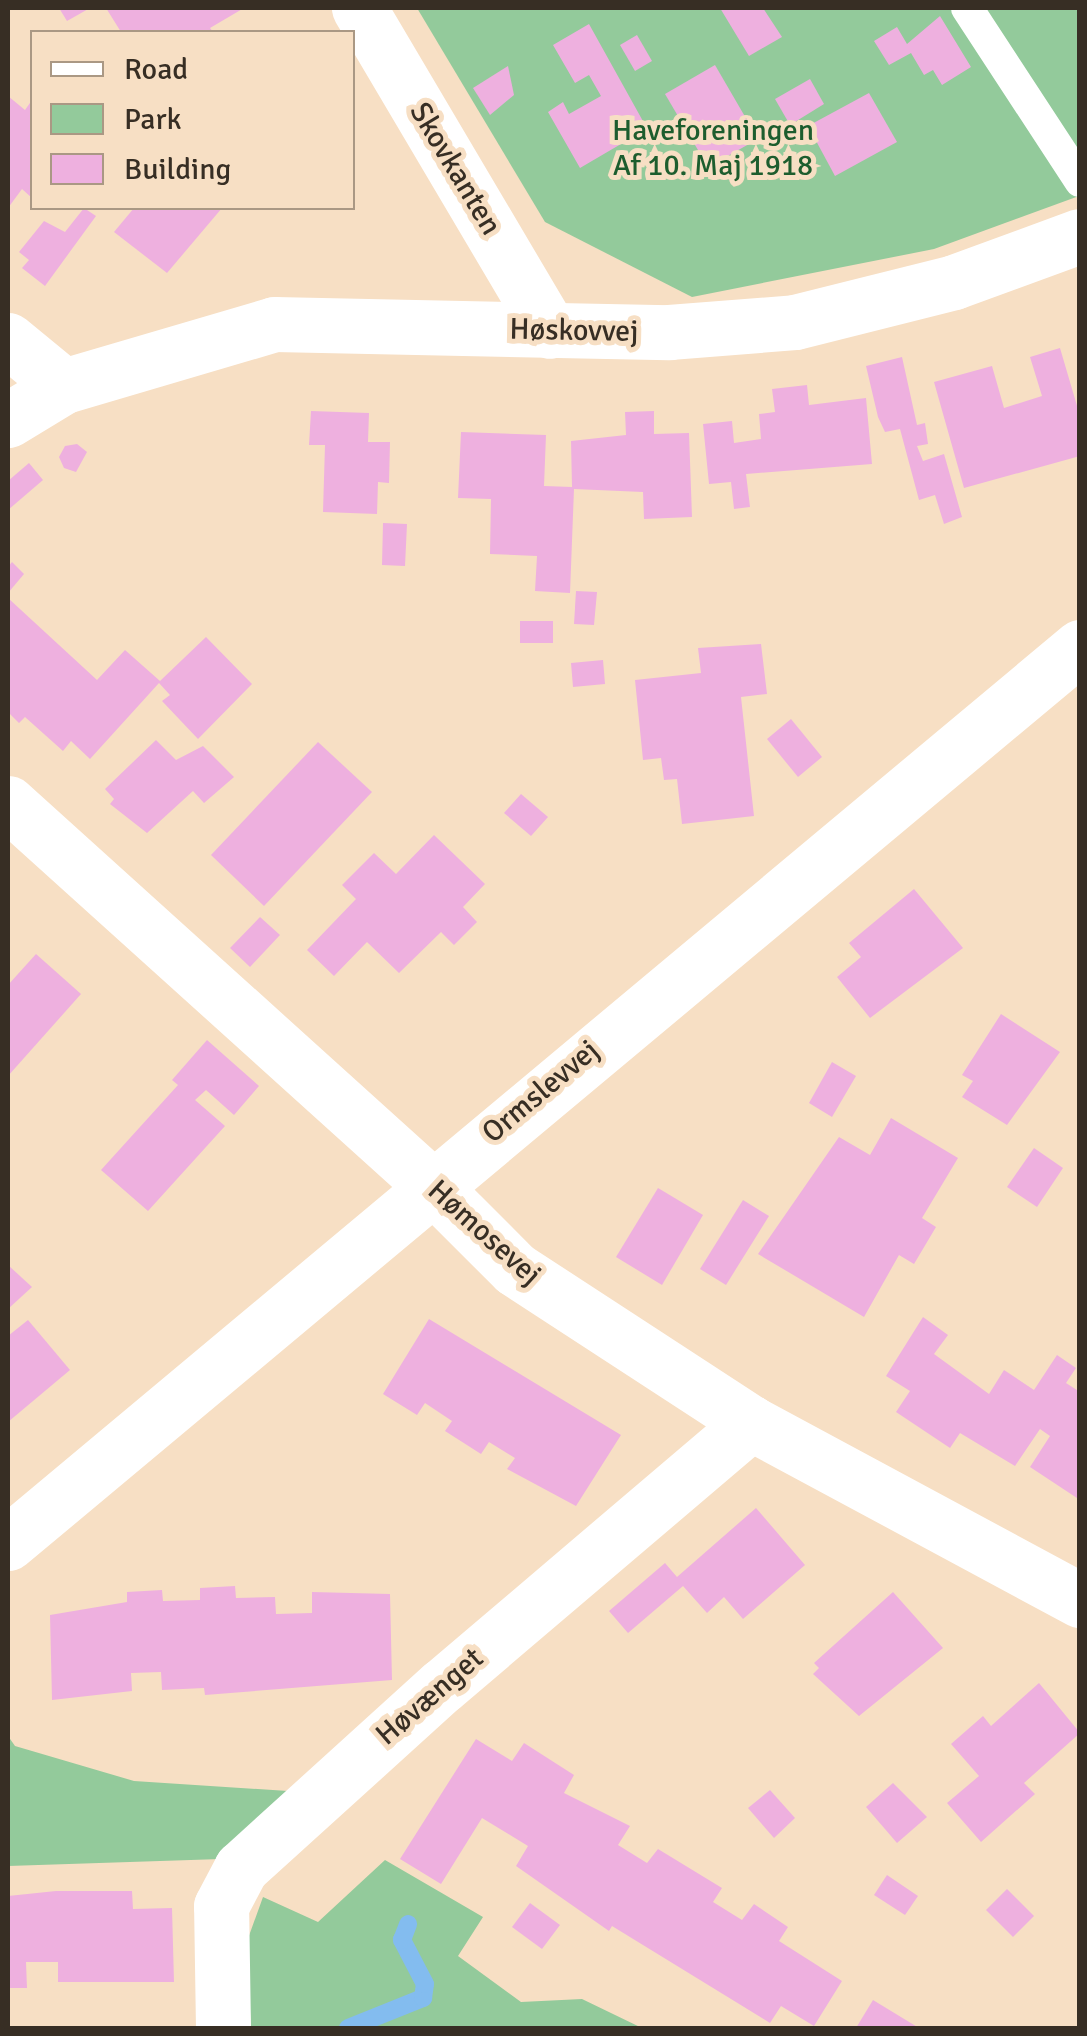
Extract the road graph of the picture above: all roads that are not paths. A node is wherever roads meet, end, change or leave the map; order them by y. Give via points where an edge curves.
1 (359, 8) edge
2 (966, 8) edge
3 (1080, 180) edge
4 (1080, 236) edge
5 (550, 331) junction
6 (8, 340) edge
7 (64, 386) junction
8 (8, 420) edge
9 (1080, 647) edge
10 (8, 802) edge
11 (430, 1184) junction
12 (751, 1423) junction
13 (8, 1543) edge
14 (1080, 1600) edge
15 (222, 2028) edge

1 - 5 street, Skovkanten
2 - 3 lane
4 - 5 street, Høskovvej via 954,282 795,322 669,332
5 - 7 street, Høskovvej via 274,324
6 - 7 street
7 - 8 street, Høskovvej
9 - 11 street, Ormslevvej
10 - 11 street, Hømosevej
11 - 12 street, Hømosevej via 514,1268
11 - 13 street, Ormslevvej
12 - 14 street, Hømosevej
12 - 15 street, Høvænget via 257,1849 222,1906

